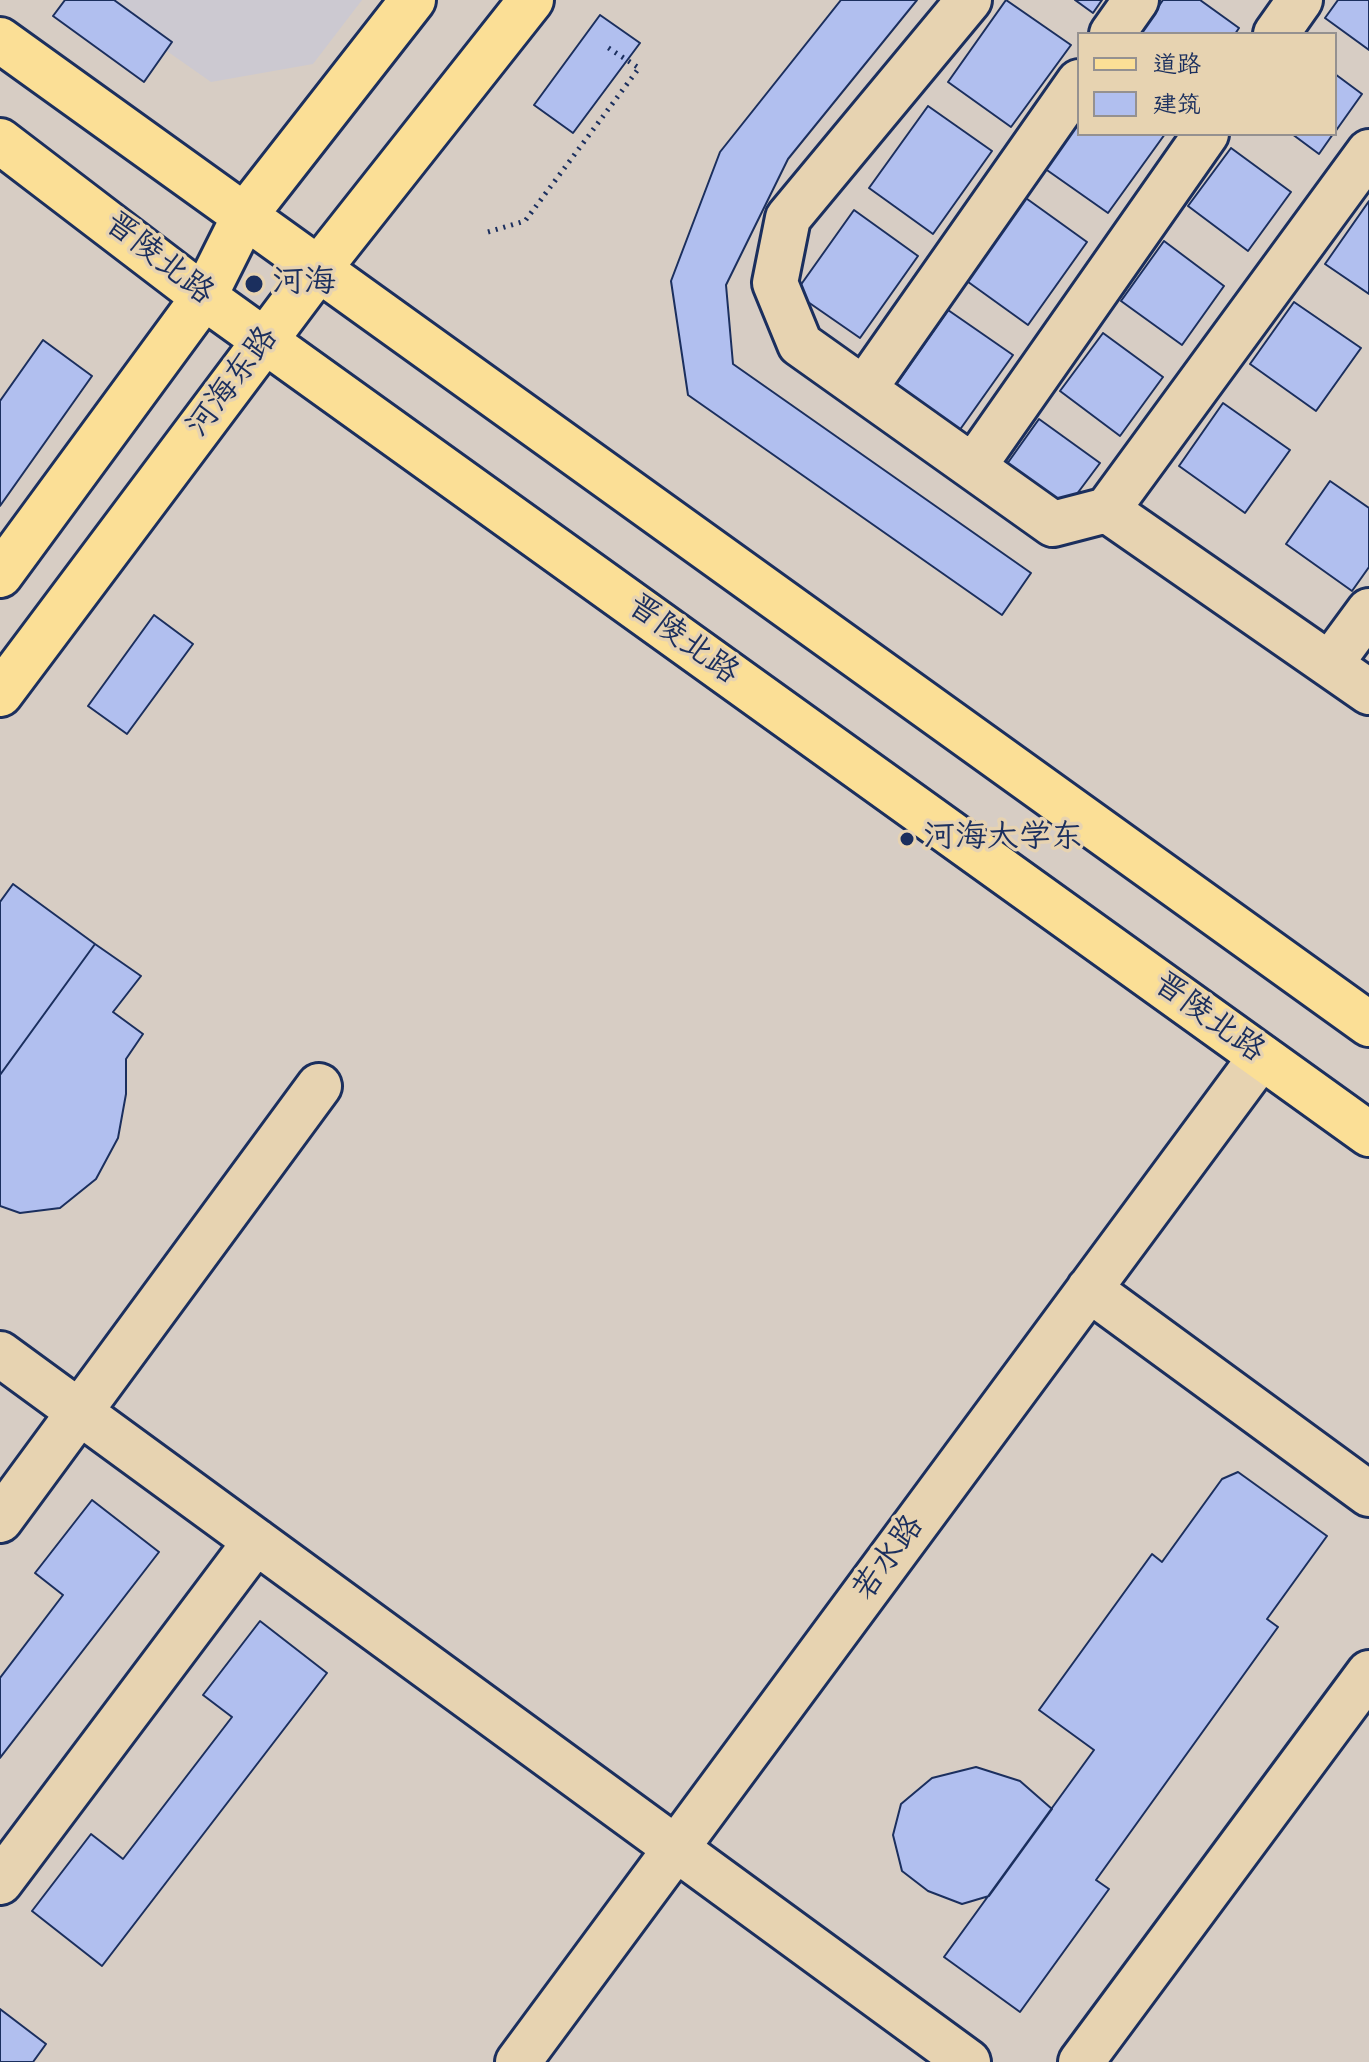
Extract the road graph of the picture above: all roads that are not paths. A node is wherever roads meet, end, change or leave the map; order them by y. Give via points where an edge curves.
1 (413, 0) edge
2 (531, 0) edge
3 (969, 0) edge
4 (1136, 0) edge
5 (1300, 0) edge
6 (1113, 32) edge
7 (1277, 32) edge
8 (0, 40) edge
9 (1077, 85) edge
10 (1205, 136) edge
11 (0, 141) edge
12 (1369, 152) edge
13 (245, 215) junction
14 (320, 267) junction
15 (204, 297) junction
16 (266, 341) junction
17 (864, 389) junction
18 (973, 467) junction
19 (1107, 510) junction
20 (0, 575) edge
21 (1369, 611) edge
22 (1330, 664) junction
23 (1369, 692) edge
24 (0, 694) edge
25 (1369, 1024) edge
26 (1261, 1057) junction
27 (319, 1086) dead end
28 (1369, 1134) edge
29 (1089, 1289) junction
30 (0, 1354) edge
31 (80, 1411) junction
32 (1369, 1494) edge
33 (0, 1520) edge
34 (256, 1541) junction
35 (1369, 1673) edge
36 (677, 1848) junction
37 (0, 1882) edge
38 (518, 2062) edge
39 (968, 2062) edge
40 (1081, 2062) edge

1 - 13 main road
2 - 14 main road, 河海东路
3 - 17 lane via 788,218 775,283 800,344
4 - 6 lane
5 - 7 lane
8 - 13 main road
9 - 17 lane
10 - 18 lane
11 - 15 main road, 晋陵北路
12 - 19 lane
13 - 14 main road
13 - 15 main road
14 - 16 main road, 河海东路
14 - 25 main road
15 - 16 main road, 晋陵北路
15 - 20 main road
16 - 24 main road, 河海东路
16 - 26 main road, 晋陵北路
17 - 18 lane
18 - 19 lane via 1053,524
19 - 22 lane
21 - 22 lane
22 - 23 lane
26 - 28 main road, 晋陵北路
26 - 29 lane, 若水路
27 - 31 lane
29 - 32 lane
29 - 36 lane, 若水路
30 - 31 lane
31 - 33 lane
31 - 34 lane
34 - 36 lane
34 - 37 lane
35 - 40 lane
36 - 38 lane, 若水路
36 - 39 lane

